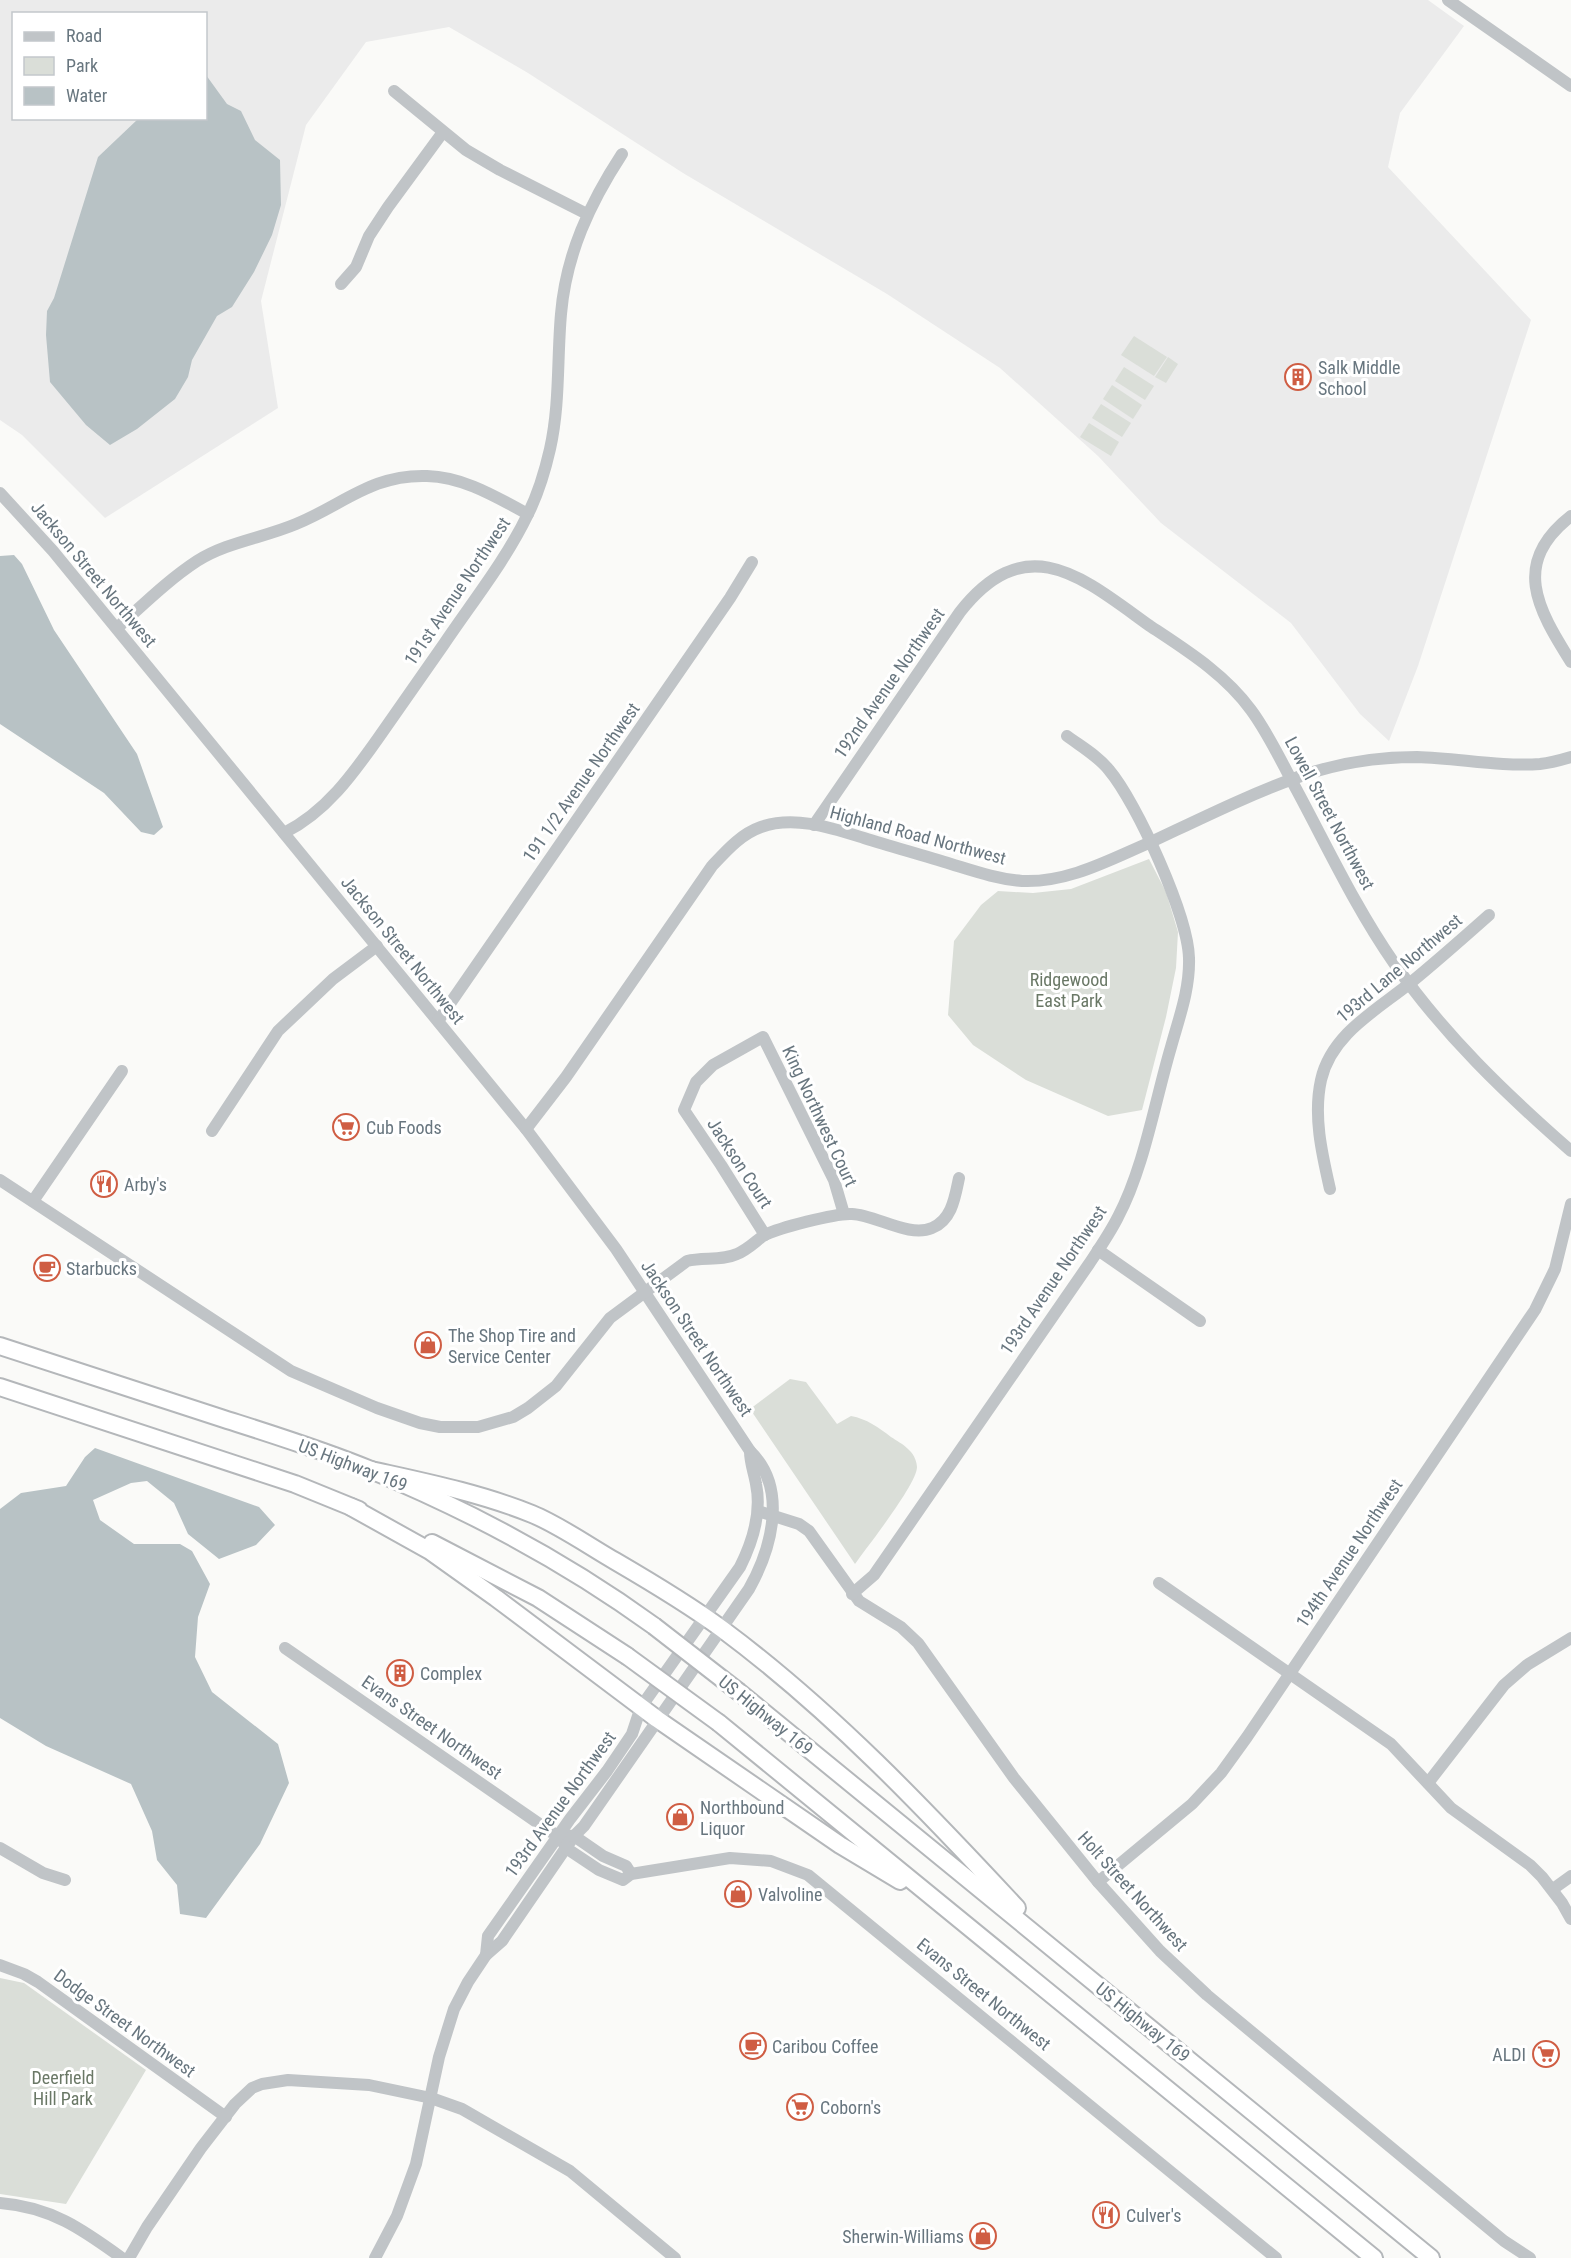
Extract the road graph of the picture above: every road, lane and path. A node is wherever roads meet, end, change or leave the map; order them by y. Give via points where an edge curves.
1 (1448, 0) edge
2 (1571, 86) edge
3 (394, 91) dead end
4 (443, 132) junction
5 (622, 154) dead end
6 (588, 214) junction
7 (341, 285) dead end
8 (0, 493) edge
9 (528, 514) junction
10 (1571, 516) edge
11 (752, 562) dead end
12 (1006, 572) joint
13 (117, 628) junction
14 (1571, 662) edge
15 (1067, 736) dead end
16 (1571, 757) edge
17 (1291, 780) junction
18 (814, 825) junction
19 (285, 833) junction
20 (1149, 842) junction
21 (1488, 915) dead end
22 (376, 946) junction
23 (1409, 984) junction
24 (438, 1021) junction
25 (122, 1071) dead end
26 (684, 1110) joint
27 (526, 1129) junction
28 (212, 1131) dead end
29 (1571, 1151) edge
30 (959, 1178) dead end
31 (0, 1180) edge
32 (1330, 1189) dead end
33 (33, 1201) junction
34 (1571, 1204) edge
35 (844, 1214) junction
36 (765, 1235) junction
37 (1098, 1250) junction
38 (640, 1297) junction
39 (1200, 1321) dead end
40 (0, 1346) edge
41 (0, 1387) edge
42 (750, 1451) junction
43 (371, 1470) junction
44 (351, 1507) junction
45 (758, 1511) junction
46 (773, 1516) junction
47 (1160, 1583) dead end
48 (852, 1594) junction
49 (705, 1617) junction
50 (722, 1629) junction
51 (1571, 1638) edge
52 (685, 1644) joint
53 (285, 1648) dead end
54 (702, 1656) joint
55 (1290, 1673) junction
56 (641, 1707) junction
57 (657, 1719) junction
58 (1428, 1783) junction
59 (559, 1835) junction
60 (574, 1836) junction
61 (0, 1848) edge
62 (566, 1848) junction
63 (631, 1874) junction
64 (1571, 1876) edge
65 (65, 1880) dead end
66 (1098, 1882) junction
67 (1553, 1889) junction
68 (948, 1909) junction
69 (1571, 1919) edge
70 (1058, 1953) junction
71 (486, 1954) junction
72 (0, 1965) edge
73 (431, 2098) junction
74 (226, 2117) junction
75 (0, 2203) edge
76 (122, 2258) edge
77 (129, 2258) edge
78 (375, 2258) edge
79 (675, 2258) edge
80 (1276, 2258) edge
81 (1374, 2258) edge
82 (1431, 2258) edge
83 (1530, 2258) edge

1 - 2 street
3 - 4 street
4 - 6 street via 500,170
4 - 7 street via 387,207 356,267
5 - 6 street, 191st Avenue Northwest
6 - 9 street, 191st Avenue Northwest via 564,291 550,449
8 - 13 street, Jackson Street Northwest
9 - 13 street via 457,480 419,476 381,481 296,524 212,552 176,576
9 - 19 street, 191st Avenue Northwest via 502,560 353,774 313,814
10 - 14 street via 1540,552 1534,587 1543,614
11 - 24 street, 191 1/2 Avenue Northwest
12 - 17 street, Lowell Street Northwest via 1032,566 1073,575 1101,590 1184,649 1242,698
12 - 18 street, 192nd Avenue Northwest via 979,590 960,612
13 - 19 street, Jackson Street Northwest
15 - 20 street, 193rd Avenue Northwest via 1110,771
16 - 17 street, Highland Road Northwest via 1541,764 1416,757 1373,760 1334,766
17 - 20 street, Highland Road Northwest
17 - 23 street, Lowell Street Northwest via 1371,926
18 - 20 street, Highland Road Northwest via 1020,881 1057,879 1077,873
18 - 27 street, Highland Road Northwest via 791,822 761,827 724,854
19 - 22 street, Jackson Street Northwest
20 - 37 street, 193rd Avenue Northwest via 1184,924 1189,974 1135,1175 1118,1217
21 - 23 street, 193rd Lane Northwest
22 - 24 street, Jackson Street Northwest
22 - 28 street via 333,979 278,1031
23 - 29 street, Lowell Street Northwest via 1486,1074
23 - 32 street, 193rd Lane Northwest via 1356,1026 1327,1063 1318,1113
24 - 27 street, Jackson Street Northwest
25 - 33 street
26 - 35 street, King Northwest Court via 696,1082 713,1065 763,1037 834,1180
26 - 36 street, Jackson Court
27 - 38 street, Jackson Street Northwest via 581,1200
30 - 35 street via 949,1214 933,1228 913,1230 864,1215
31 - 33 street
33 - 38 street via 291,1371 388,1412 440,1427 478,1427 513,1417 528,1408 556,1386 610,1318
34 - 55 street, 194th Avenue Northwest via 1556,1269 1535,1311
35 - 36 street
36 - 38 street via 739,1254 687,1261
37 - 39 street
37 - 48 street, 193rd Avenue Northwest via 874,1575
38 - 42 street, Jackson Street Northwest
40 - 43 highway, US Highway 169
41 - 44 highway, US Highway 169 via 285,1481
42 - 45 street, Jackson Street Northwest
42 - 46 street, Jackson Street Northwest via 759,1459 766,1476
43 - 49 highway via 467,1492 535,1515
43 - 70 highway, US Highway 169, bridge via 476,1517 595,1584 739,1692
44 - 56 highway via 430,1551
44 - 68 highway, US Highway 169, bridge via 495,1574 627,1656 719,1723
45 - 46 street, Holt Street Northwest
45 - 49 street, Jackson Street Northwest via 745,1556
46 - 48 street, Holt Street Northwest via 809,1531
46 - 50 street, Jackson Street Northwest via 763,1563
47 - 55 street
48 - 66 street, Holt Street Northwest via 912,1636 1014,1778
49 - 50 highway
49 - 52 street, Jackson Street Northwest
50 - 54 street, Jackson Street Northwest
50 - 70 highway via 849,1736 938,1822
51 - 58 street via 1527,1665 1504,1685
52 - 56 street, 193rd Avenue Northwest
53 - 59 street, Evans Street Northwest
54 - 57 street, 193rd Avenue Northwest
55 - 58 street via 1392,1744
55 - 66 street, 194th Avenue Northwest via 1234,1756 1206,1789
56 - 57 highway
56 - 59 street, 193rd Avenue Northwest via 632,1734
57 - 60 street, 193rd Avenue Northwest
57 - 68 highway via 840,1845
58 - 67 street via 1464,1820 1530,1866
59 - 60 street
59 - 62 street, Evans Street Northwest
59 - 71 street, 193rd Avenue Northwest via 488,1936
60 - 62 street, 193rd Avenue Northwest
60 - 63 street via 626,1866
61 - 65 street via 43,1873
62 - 63 street, Evans Street Northwest via 616,1878 623,1880
62 - 71 street, 193rd Avenue Northwest via 502,1941
63 - 80 street, Evans Street Northwest via 737,1858 771,1861 808,1875
64 - 67 street
66 - 83 street, Holt Street Northwest via 1154,1945 1207,1995 1504,2241
67 - 69 street
68 - 81 highway, US Highway 169
70 - 82 highway, US Highway 169
71 - 73 street, 193rd Avenue Northwest via 448,2022
72 - 74 street, Dodge Street Northwest via 38,1982
73 - 74 street via 369,2085 274,2080 252,2088
73 - 78 street, 193rd Avenue Northwest via 404,2199
73 - 79 street via 462,2109 570,2171
74 - 77 street
75 - 76 street via 58,2216

